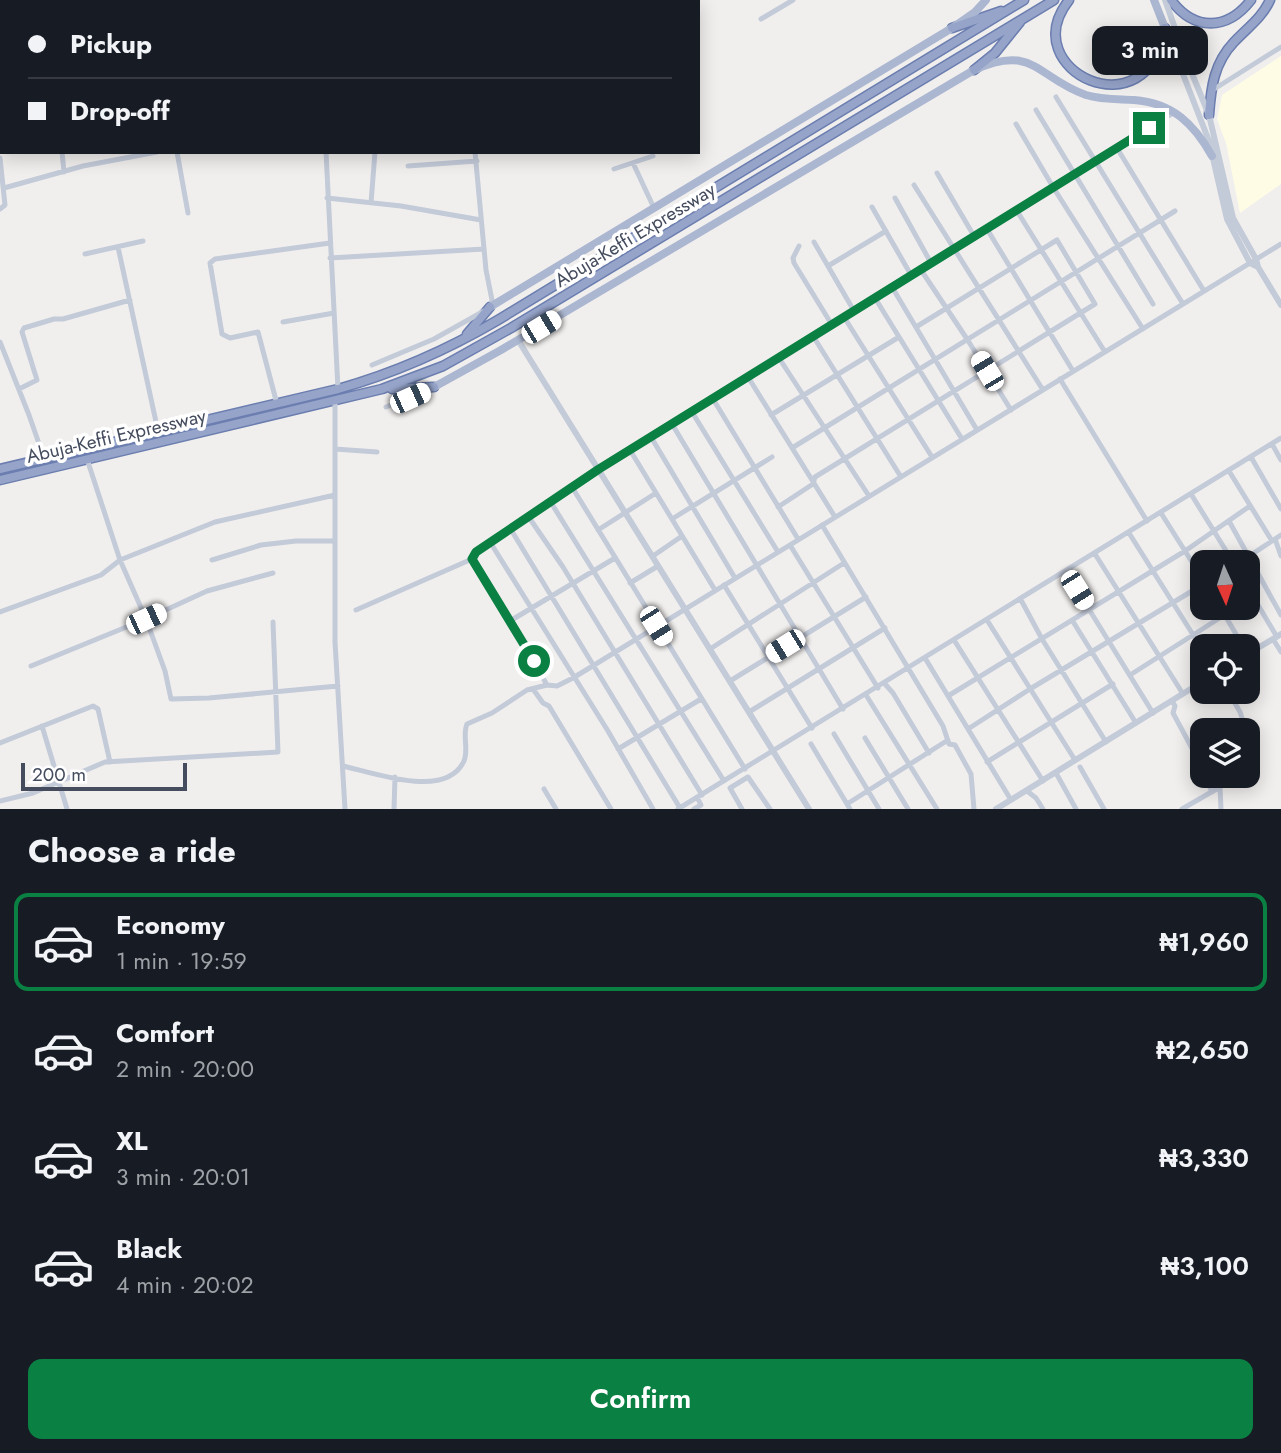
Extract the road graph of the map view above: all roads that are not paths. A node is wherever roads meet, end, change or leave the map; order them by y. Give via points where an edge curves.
1 (793, 0) edge
2 (986, 0) edge
3 (1024, 0) edge
4 (1054, 0) edge
5 (1069, 0) edge
6 (1154, 0) edge
7 (1165, 0) edge
8 (1171, 0) edge
9 (1251, 0) edge
10 (1270, 0) edge
11 (1010, 9) junction
12 (761, 19) dead end
13 (1022, 19) junction
14 (1165, 28) junction
15 (952, 29) junction
16 (1281, 48) edge
17 (974, 70) junction
18 (1211, 91) junction
19 (1056, 97) dead end
20 (1036, 110) dead end
21 (1175, 112) junction
22 (1209, 114) junction
23 (1016, 124) dead end
24 (1117, 148) junction
25 (62, 154) edge
26 (177, 154) edge
27 (326, 154) edge
28 (375, 154) edge
29 (475, 154) edge
30 (119, 155) edge
31 (653, 156) dead end
32 (1212, 156) junction
33 (0, 158) edge
34 (477, 161) junction
35 (1096, 161) junction
36 (633, 163) junction
37 (408, 166) dead end
38 (614, 169) dead end
39 (64, 172) junction
40 (937, 173) dead end
41 (1074, 175) junction
42 (914, 185) dead end
43 (1053, 187) junction
44 (4, 188) junction
45 (327, 198) junction
46 (895, 198) dead end
47 (371, 203) junction
48 (872, 207) dead end
49 (654, 208) junction
50 (0, 209) edge
51 (1017, 211) junction
52 (1175, 211) dead end
53 (187, 213) dead end
54 (481, 220) junction
55 (1160, 220) junction
56 (987, 229) junction
57 (886, 230) junction
58 (1139, 233) junction
59 (974, 236) junction
60 (143, 241) dead end
61 (814, 242) dead end
62 (330, 243) junction
63 (1281, 244) edge
64 (799, 246) dead end
65 (1119, 246) junction
66 (118, 247) junction
67 (484, 249) junction
68 (953, 249) junction
69 (1040, 249) junction
70 (85, 254) dead end
71 (330, 258) junction
72 (1098, 258) junction
73 (931, 263) junction
74 (1255, 263) junction
75 (828, 267) junction
76 (1009, 268) junction
77 (921, 270) junction
78 (1077, 271) junction
79 (911, 275) junction
80 (1060, 282) junction
81 (892, 287) junction
82 (978, 288) junction
83 (1204, 291) junction
84 (875, 298) junction
85 (130, 300) junction
86 (1029, 301) junction
87 (1153, 304) dead end
88 (1183, 304) junction
89 (1281, 305) edge
90 (492, 306) junction
91 (946, 308) junction
92 (854, 311) junction
93 (334, 313) junction
94 (1080, 314) junction
95 (844, 317) junction
96 (998, 320) junction
97 (283, 322) dead end
98 (832, 324) junction
99 (916, 327) junction
100 (1143, 329) junction
101 (1048, 332) junction
102 (814, 336) junction
103 (899, 337) junction
104 (967, 339) junction
105 (518, 340) junction
106 (0, 342) edge
107 (456, 343) junction
108 (1019, 352) junction
109 (1105, 352) junction
110 (868, 355) junction
111 (779, 358) junction
112 (935, 359) junction
113 (372, 365) dead end
114 (918, 369) junction
115 (987, 371) junction
116 (1073, 371) junction
117 (837, 375) junction
118 (748, 377) junction
119 (1060, 379) junction
120 (434, 387) junction
121 (889, 387) junction
122 (382, 388) junction
123 (19, 389) junction
124 (338, 389) junction
125 (955, 390) junction
126 (1043, 390) junction
127 (804, 396) junction
128 (713, 398) junction
129 (335, 401) junction
130 (938, 401) junction
131 (277, 404) junction
132 (386, 407) dead end
133 (856, 408) junction
134 (1010, 410) junction
135 (692, 412) junction
136 (771, 415) junction
137 (908, 419) junction
138 (672, 424) junction
139 (825, 428) junction
140 (977, 430) junction
141 (158, 431) junction
142 (651, 437) junction
143 (1281, 438) edge
144 (876, 439) junction
145 (962, 439) junction
146 (1272, 444) junction
147 (792, 448) junction
148 (335, 449) junction
149 (630, 450) junction
150 (377, 452) dead end
151 (772, 457) dead end
152 (932, 457) junction
153 (1251, 457) junction
154 (44, 458) junction
155 (87, 459) junction
156 (844, 459) junction
157 (1281, 460) edge
158 (755, 468) junction
159 (0, 469) edge
160 (599, 469) junction
161 (1229, 471) junction
162 (901, 477) junction
163 (0, 480) edge
164 (734, 481) junction
165 (813, 484) junction
166 (572, 487) junction
167 (656, 493) junction
168 (714, 494) junction
169 (1191, 494) junction
170 (335, 495) junction
171 (869, 496) junction
172 (551, 501) junction
173 (692, 506) junction
174 (1250, 506) junction
175 (778, 507) junction
176 (1281, 509) edge
177 (626, 512) junction
178 (1161, 513) junction
179 (528, 516) junction
180 (835, 517) junction
181 (672, 519) junction
182 (1147, 521) junction
183 (1229, 521) junction
184 (822, 525) junction
185 (510, 528) junction
186 (598, 530) junction
187 (1214, 531) junction
188 (1129, 533) junction
189 (682, 537) junction
190 (1276, 539) edge
191 (798, 540) junction
192 (335, 541) junction
193 (490, 542) junction
194 (790, 545) junction
195 (1226, 550) edge
196 (1247, 550) edge
197 (1258, 550) edge
198 (1185, 551) junction
199 (778, 552) junction
200 (1095, 554) junction
201 (653, 556) junction
202 (1281, 556) edge
203 (615, 558) junction
204 (472, 559) junction
205 (1190, 559) edge
206 (120, 560) junction
207 (212, 560) dead end
208 (844, 563) junction
209 (756, 565) junction
210 (658, 566) junction
211 (595, 571) junction
212 (1153, 571) junction
213 (1066, 572) junction
214 (273, 573) dead end
215 (1260, 574) edge
216 (735, 578) junction
217 (573, 583) junction
218 (630, 583) junction
219 (813, 583) junction
220 (724, 585) junction
221 (715, 590) junction
222 (1119, 591) junction
223 (1190, 592) edge
224 (552, 596) junction
225 (866, 597) junction
226 (1021, 600) junction
227 (781, 603) junction
228 (1172, 603) junction
229 (530, 609) junction
230 (685, 609) junction
231 (1089, 609) junction
232 (356, 610) dead end
233 (0, 612) edge
234 (1260, 613) edge
235 (1281, 614) edge
236 (833, 616) junction
237 (146, 619) junction
238 (988, 620) junction
239 (1072, 620) junction
240 (1217, 620) edge
241 (510, 621) junction
242 (273, 622) dead end
243 (1140, 622) junction
244 (749, 624) junction
245 (656, 626) junction
246 (884, 628) junction
247 (1192, 634) edge
248 (1195, 634) edge
249 (801, 636) junction
250 (1190, 637) edge
251 (1277, 637) edge
252 (636, 638) junction
253 (1042, 639) junction
254 (954, 640) junction
255 (1110, 641) junction
256 (1260, 647) edge
257 (710, 649) junction
258 (854, 649) junction
259 (613, 652) junction
260 (1092, 652) junction
261 (1281, 652) edge
262 (769, 656) junction
263 (1160, 656) junction
264 (925, 658) junction
265 (1011, 659) junction
266 (594, 664) junction
267 (31, 666) dead end
268 (820, 669) junction
269 (908, 669) junction
270 (1061, 670) junction
271 (1130, 675) junction
272 (573, 678) junction
273 (978, 679) junction
274 (730, 681) junction
275 (885, 684) junction
276 (1113, 684) junction
277 (547, 685) junction
278 (338, 686) junction
279 (789, 688) junction
280 (878, 688) junction
281 (533, 689) junction
282 (1030, 689) junction
283 (1190, 690) edge
284 (276, 692) junction
285 (1183, 694) junction
286 (866, 695) junction
287 (948, 696) junction
288 (701, 699) junction
289 (1172, 701) junction
290 (1082, 704) junction
291 (843, 709) junction
292 (679, 710) junction
293 (998, 710) junction
294 (749, 712) junction
295 (1153, 713) junction
296 (1051, 722) junction
297 (659, 723) junction
298 (1136, 723) junction
299 (42, 726) junction
300 (812, 728) junction
301 (968, 729) junction
302 (834, 734) dead end
303 (638, 737) junction
304 (865, 738) dead end
305 (948, 740) junction
306 (1018, 741) junction
307 (1106, 742) junction
308 (0, 743) edge
309 (811, 744) dead end
310 (1190, 745) edge
311 (618, 749) junction
312 (774, 752) junction
313 (929, 752) junction
314 (987, 761) junction
315 (110, 762) junction
316 (1077, 764) junction
317 (909, 765) junction
318 (343, 766) junction
319 (745, 769) junction
320 (1056, 773) junction
321 (395, 777) junction
322 (889, 778) junction
323 (724, 781) junction
324 (1043, 781) junction
325 (59, 782) junction
326 (1210, 788) edge
327 (1218, 788) edge
328 (1220, 788) edge
329 (544, 789) dead end
330 (1027, 790) junction
331 (868, 791) junction
332 (1212, 792) junction
333 (699, 796) junction
334 (1011, 800) junction
335 (0, 801) edge
336 (848, 807) edge
337 (1005, 807) edge
338 (679, 808) edge
339 (67, 809) edge
340 (345, 809) edge
341 (394, 809) edge
342 (556, 809) edge
343 (611, 809) edge
344 (653, 809) edge
345 (694, 809) edge
346 (742, 809) edge
347 (770, 809) edge
348 (809, 809) edge
349 (879, 809) edge
350 (908, 809) edge
351 (937, 809) edge
352 (974, 809) edge
353 (996, 809) edge
354 (1043, 809) edge
355 (1076, 809) edge
356 (1104, 809) edge
357 (1182, 809) edge
358 (1222, 809) edge

1 - 12 street
2 - 15 main road, Abuja-Keffi Expressway
3 - 11 highway, Abuja-Keffi Expressway
4 - 13 highway, Abuja-Keffi Expressway
5 - 14 highway via 1059,18 1058,47 1072,70 1096,84 1124,83 1147,70 1160,49
6 - 14 main road
7 - 22 street
8 - 9 highway via 1183,15 1203,23 1226,20
10 - 18 highway via 1258,20 1226,52
11 - 15 highway
11 - 107 highway, Abuja-Keffi Expressway
13 - 17 highway via 1000,48
13 - 122 highway, Abuja-Keffi Expressway via 469,352 430,372
14 - 32 street
15 - 49 main road, Abuja-Keffi Expressway
16 - 18 street
17 - 21 main road, Abuja-Keffi Expressway via 999,60 1022,61 1082,93 1149,102
17 - 105 main road, Abuja-Keffi Expressway
18 - 22 highway
19 - 35 street
20 - 41 street
21 - 24 street
21 - 32 main road via 1190,122
22 - 74 street via 1231,210
23 - 43 street
24 - 35 street
24 - 55 street
25 - 39 street
26 - 53 street
27 - 45 street
28 - 47 street
29 - 34 street
30 - 39 street
31 - 36 street
32 - 74 street via 1227,219
33 - 44 street
34 - 37 street
34 - 54 street
35 - 41 street
35 - 58 street
36 - 38 street
36 - 49 street
39 - 44 street
40 - 59 street
41 - 43 street
41 - 65 street
42 - 68 street
43 - 51 street
43 - 72 street
44 - 50 street via 5,205
45 - 47 street
45 - 62 street
46 - 73 street
47 - 54 street
48 - 57 street
49 - 90 main road, Abuja-Keffi Expressway
51 - 56 street
51 - 69 street
52 - 55 street
54 - 67 street
55 - 58 street
55 - 83 street
56 - 59 street
56 - 76 street
57 - 75 street
57 - 79 street
58 - 65 street
58 - 88 street
59 - 68 street
60 - 66 street
61 - 75 street
62 - 71 street
62 - 131 street via 215,258 211,263 222,334 230,338 258,332
63 - 74 street
64 - 98 street via 794,263
65 - 72 street
65 - 87 street
66 - 70 street
66 - 85 street
67 - 71 street
67 - 90 street
68 - 73 street
68 - 82 street
69 - 76 street
69 - 78 street via 1058,240
69 - 80 street
71 - 93 street
72 - 78 street
72 - 100 street
73 - 77 street
74 - 83 street
74 - 89 street
75 - 92 street
76 - 82 street
76 - 86 street
77 - 79 street
77 - 91 street
78 - 80 street
78 - 94 street via 1095,304
79 - 81 street
80 - 86 street
80 - 94 street
81 - 84 street
81 - 99 street
82 - 91 street
82 - 96 street
83 - 88 street
84 - 92 street
84 - 103 street
85 - 123 street via 23,328 37,380
85 - 141 street
86 - 96 street
86 - 101 street
88 - 100 street
90 - 107 highway
90 - 113 street via 434,339
91 - 99 street
91 - 104 street
92 - 95 street
93 - 97 street
93 - 124 street
94 - 101 street
94 - 109 street
95 - 98 street
95 - 110 street
96 - 104 street
96 - 108 street
98 - 102 street
99 - 112 street
100 - 109 street
101 - 108 street
101 - 116 street
102 - 111 street
102 - 117 street
103 - 110 street
103 - 114 street
104 - 112 street
104 - 115 street
105 - 120 main road, Abuja-Keffi Expressway
105 - 160 street
106 - 123 street
107 - 124 highway, Abuja-Keffi Expressway via 411,365
108 - 115 street
108 - 126 street
109 - 116 street
110 - 117 street
110 - 121 street
111 - 118 street
111 - 127 street
112 - 114 street
112 - 125 street
114 - 121 street
114 - 130 street
115 - 125 street
115 - 134 street
116 - 119 street
117 - 127 street
117 - 133 street
118 - 128 street
118 - 136 street
119 - 126 street
119 - 182 street
120 - 122 highway
120 - 132 street
121 - 133 street
121 - 137 street
122 - 129 highway, Abuja-Keffi Expressway
123 - 154 street
124 - 131 highway, Abuja-Keffi Expressway
125 - 130 street
125 - 140 street
126 - 134 street
127 - 136 street
127 - 139 street
128 - 135 street
128 - 158 street
129 - 148 street
129 - 155 highway, Abuja-Keffi Expressway
130 - 137 street
130 - 145 street
131 - 141 highway, Abuja-Keffi Expressway
133 - 139 street
133 - 144 street
134 - 140 street
135 - 138 street
135 - 164 street
136 - 147 street
137 - 144 street
137 - 152 street
138 - 142 street
138 - 168 street
139 - 147 street
139 - 156 street
140 - 145 street
141 - 154 highway, Abuja-Keffi Expressway
142 - 149 street
142 - 173 street
143 - 146 street
144 - 156 street
144 - 162 street
145 - 152 street
146 - 153 street
146 - 157 street
147 - 165 street
148 - 150 street
148 - 170 street
149 - 160 street
149 - 167 street
151 - 158 street
152 - 162 street
153 - 161 street
153 - 176 street
154 - 159 highway, Abuja-Keffi Expressway
155 - 163 highway, Abuja-Keffi Expressway
155 - 206 street
156 - 165 street via 815,477
156 - 171 street
158 - 164 street
158 - 175 street
160 - 166 street
160 - 177 street
161 - 169 street
161 - 174 street
162 - 171 street
164 - 168 street
164 - 199 street
165 - 175 street
165 - 180 street
166 - 172 street
166 - 186 street
167 - 177 street
167 - 181 street
168 - 173 street
168 - 209 street
169 - 178 street
169 - 187 street
170 - 192 street
170 - 206 street via 215,522
171 - 180 street
172 - 179 street
172 - 211 street
173 - 181 street
173 - 216 street
174 - 183 street
174 - 190 street
175 - 191 street
177 - 186 street
177 - 201 street
178 - 182 street
178 - 198 street
179 - 185 street
179 - 217 street
180 - 184 street
181 - 189 street
182 - 188 street
183 - 187 street
183 - 196 street
184 - 191 street
184 - 208 street
185 - 193 street
185 - 224 street
186 - 203 street
187 - 195 street
187 - 198 street
188 - 200 street
188 - 212 street
189 - 201 street
189 - 221 street
190 - 197 street
190 - 202 street
191 - 194 street
192 - 207 street via 261,545
192 - 278 street
193 - 204 street
193 - 229 street
194 - 199 street
194 - 219 street
198 - 205 street
198 - 212 street
199 - 209 street
200 - 213 street
200 - 222 street
201 - 210 street
203 - 211 street
203 - 218 street
204 - 232 street
204 - 241 street
206 - 233 street via 101,575
206 - 237 street
208 - 219 street
208 - 225 street
209 - 216 street
209 - 227 street
210 - 218 street
210 - 230 street
211 - 217 street
211 - 252 street
212 - 222 street
212 - 228 street
213 - 226 street
213 - 231 street
214 - 237 street via 206,591
215 - 235 street
216 - 220 street
217 - 224 street
217 - 259 street
218 - 245 street
219 - 227 street
219 - 236 street
220 - 221 street
220 - 244 street
221 - 230 street
222 - 231 street
222 - 243 street
223 - 228 street
224 - 229 street
224 - 266 street
225 - 236 street
225 - 246 street
226 - 238 street
226 - 253 street
227 - 244 street
227 - 249 street
228 - 243 street
228 - 247 street
229 - 241 street
229 - 272 street
230 - 245 street
230 - 257 street
231 - 239 street
231 - 255 street
234 - 251 street
236 - 249 street
236 - 258 street
237 - 267 street
237 - 284 street via 171,699
238 - 254 street
238 - 265 street
239 - 253 street
239 - 260 street
240 - 248 street
241 - 277 street
242 - 284 street
243 - 255 street
243 - 263 street
244 - 257 street
244 - 262 street
245 - 252 street
245 - 288 street
246 - 258 street
246 - 269 street
249 - 262 street
249 - 268 street
250 - 263 street
251 - 256 street
251 - 261 street
252 - 259 street
252 - 292 street
253 - 265 street
253 - 270 street
254 - 264 street
254 - 273 street
255 - 260 street
255 - 271 street
257 - 274 street
258 - 268 street
258 - 280 street
259 - 266 street
259 - 297 street
260 - 270 street
260 - 276 street
262 - 274 street
262 - 279 street
263 - 271 street
263 - 285 street
264 - 269 street
264 - 287 street
265 - 273 street
265 - 282 street
266 - 272 street
266 - 303 street
268 - 279 street
268 - 291 street
269 - 275 street
269 - 305 street
270 - 282 street
270 - 290 street
271 - 295 street
272 - 277 street via 557,686
272 - 311 street
273 - 287 street
273 - 293 street
274 - 294 street
275 - 280 street
275 - 313 street
276 - 290 street
276 - 298 street
277 - 281 street
278 - 284 street
278 - 318 street
279 - 294 street
279 - 300 street
280 - 286 street
281 - 321 street via 467,723 466,757 459,771 425,783
281 - 343 street via 549,706
282 - 293 street
282 - 296 street
283 - 285 street
284 - 315 street via 276,754
285 - 289 street
286 - 291 street
286 - 317 street
287 - 301 street
288 - 292 street
288 - 319 street
289 - 295 street
289 - 310 street via 1173,713
290 - 296 street
290 - 307 street
291 - 300 street
292 - 297 street
292 - 323 street
293 - 301 street
293 - 306 street
294 - 312 street
295 - 298 street
296 - 306 street
296 - 316 street
297 - 303 street
297 - 333 street
298 - 307 street
299 - 308 street
299 - 315 street via 96,707
299 - 325 street
300 - 312 street
301 - 314 street
302 - 331 street
303 - 311 street
303 - 338 street
304 - 322 street
305 - 313 street
305 - 352 street via 968,766
306 - 314 street
306 - 324 street
307 - 316 street
309 - 336 street
311 - 344 street
312 - 319 street
312 - 348 street
313 - 317 street
314 - 334 street
315 - 325 street
316 - 320 street
316 - 356 street
317 - 322 street
317 - 351 street
318 - 321 street
318 - 340 street
319 - 323 street
320 - 324 street
320 - 355 street
321 - 341 street
322 - 331 street
322 - 350 street
323 - 333 street
324 - 330 street
325 - 335 street
325 - 339 street
326 - 332 street
327 - 332 street
328 - 358 street
329 - 342 street
330 - 334 street
330 - 354 street
331 - 336 street
331 - 349 street
332 - 357 street
333 - 338 street
333 - 345 street via 701,805
334 - 337 street
337 - 353 street
346 - 347 street via 730,788 748,777

